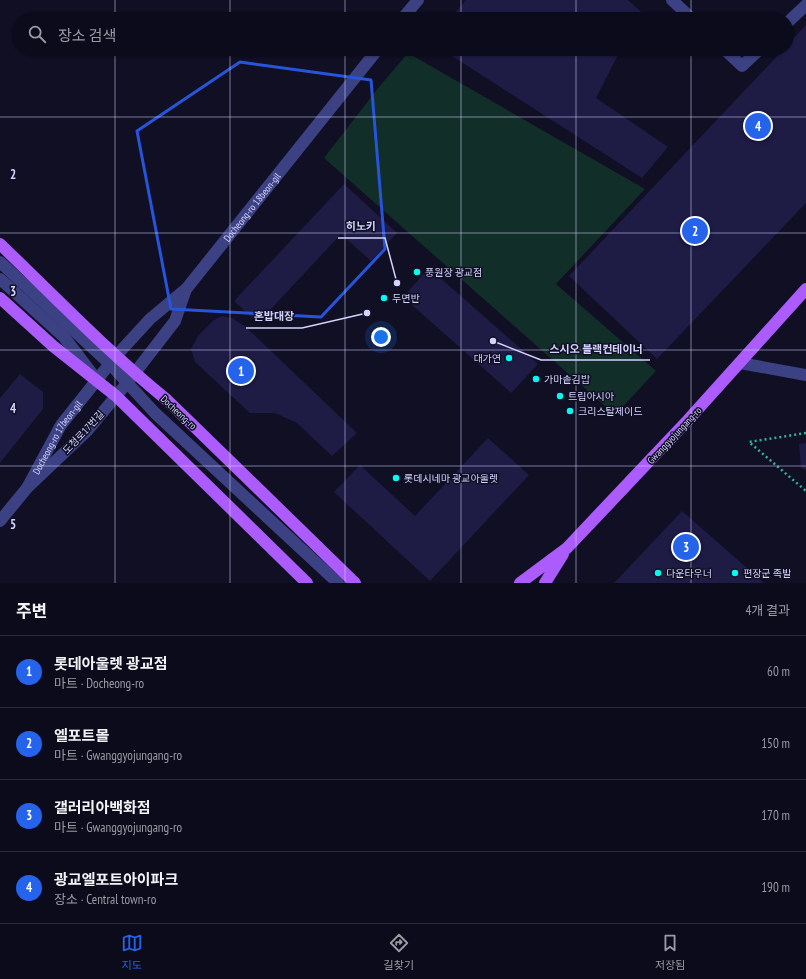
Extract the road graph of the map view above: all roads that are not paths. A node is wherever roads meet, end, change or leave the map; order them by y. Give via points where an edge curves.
1 (418, 0) edge
2 (672, 0) edge
3 (806, 5) edge
4 (408, 12) edge
5 (685, 12) edge
6 (794, 16) edge
7 (372, 56) edge
8 (731, 56) edge
9 (753, 56) edge
10 (0, 244) edge
11 (0, 262) edge
12 (0, 279) edge
13 (187, 288) junction
14 (806, 289) edge
15 (0, 298) edge
16 (113, 360) junction
17 (740, 363) junction
18 (135, 374) junction
19 (806, 375) edge
20 (97, 380) junction
21 (127, 384) junction
22 (116, 396) junction
23 (27, 488) junction
24 (0, 521) edge
25 (567, 548) junction
26 (307, 583) edge
27 (338, 583) edge
28 (355, 583) edge
29 (520, 583) edge
30 (545, 583) edge

1 - 4 street
2 - 5 street
3 - 6 street
7 - 13 street, Docheong-ro 18beon-gil
8 - 9 street via 742,66
10 - 16 main road, Docheong-ro
11 - 16 street
12 - 20 street via 64,337
13 - 16 street, Docheong-ro 18beon-gil via 150,319
13 - 18 street, 도청로17번길 via 175,321
14 - 17 main road, Gwanggyojungang-ro
15 - 20 main road via 53,346
16 - 18 main road, Docheong-ro
16 - 20 street, Docheong-ro 17beon-gil
16 - 21 street
17 - 19 street
17 - 25 main road, Gwanggyojungang-ro
18 - 21 street, 도청로17번길
18 - 28 main road, Docheong-ro via 167,400
20 - 22 main road
20 - 23 street, Docheong-ro 17beon-gil via 61,425
21 - 22 street, 도청로17번길
21 - 27 street
22 - 23 street, 도청로17번길 via 87,431
22 - 26 main road
23 - 24 street, Docheong-ro 17beon-gil
25 - 29 main road
25 - 30 main road, Gwanggyojungang-ro

